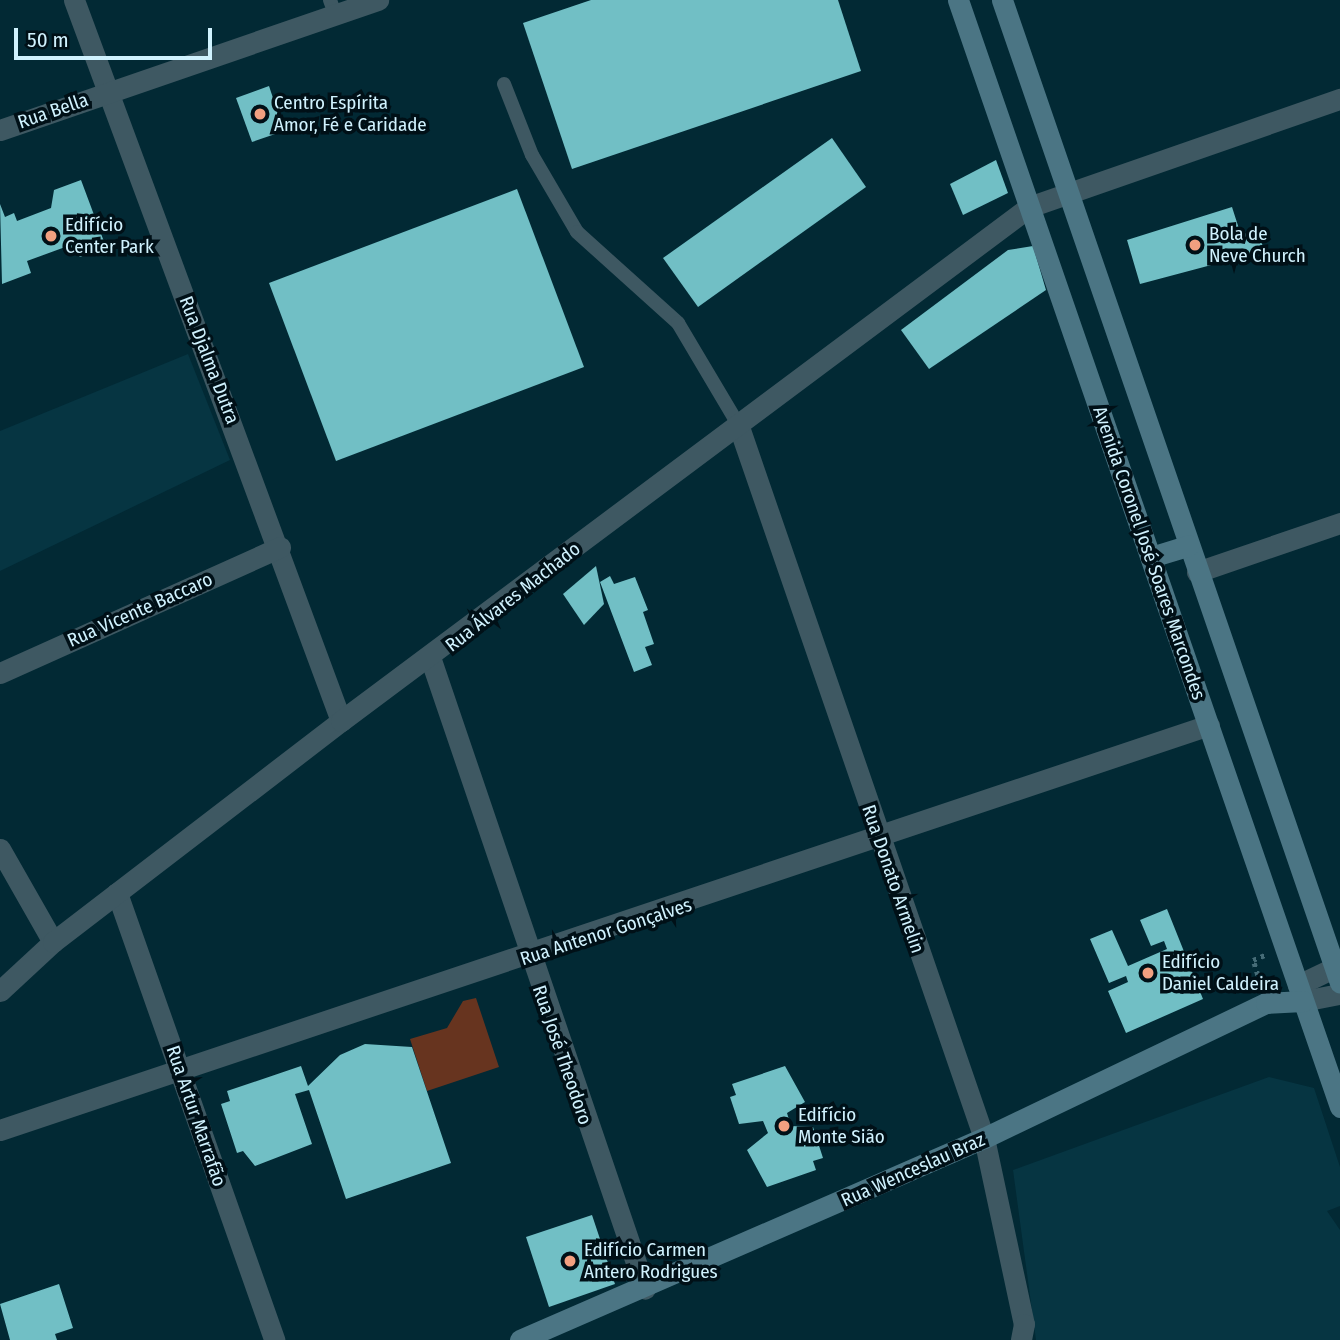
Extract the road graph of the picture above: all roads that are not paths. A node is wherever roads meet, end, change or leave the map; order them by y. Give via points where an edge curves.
1 (74, 0) edge
2 (378, 0) edge
3 (958, 0) edge
4 (1002, 0) edge
5 (332, 7) edge
6 (504, 84) dead end
7 (106, 93) junction
8 (1340, 99) edge
9 (0, 130) edge
10 (1068, 194) junction
11 (1029, 207) junction
12 (738, 424) junction
13 (1340, 523) edge
14 (1188, 545) junction
15 (280, 547) junction
16 (1151, 557) junction
17 (1197, 572) junction
18 (431, 660) junction
19 (0, 673) edge
20 (341, 721) junction
21 (1209, 725) junction
22 (878, 840) junction
23 (0, 849) edge
24 (117, 893) junction
25 (53, 942) junction
26 (528, 958) junction
27 (1338, 972) edge
28 (0, 991) edge
29 (1301, 993) junction
30 (1340, 994) edge
31 (180, 1071) junction
32 (1340, 1107) edge
33 (0, 1130) edge
34 (984, 1138) junction
35 (645, 1289) junction
36 (274, 1340) edge
37 (520, 1340) edge
38 (1021, 1340) edge

1 - 7 street, Rua Djalma Dutra
2 - 5 street, Rua Bella
3 - 11 main road, Avenida Coronel José Soares Marcondes
4 - 10 main road, Avenida Coronel José Soares Marcondes
5 - 7 street, Rua Bella
6 - 12 lane via 532,155 577,232 678,323
7 - 9 street, Rua Bella
7 - 15 street, Rua Djalma Dutra
8 - 10 street, Rua Álvares Machado
10 - 11 street, Rua Álvares Machado
10 - 14 main road, Avenida Coronel José Soares Marcondes
11 - 12 street, Rua Álvares Machado
11 - 16 main road, Avenida Coronel José Soares Marcondes
12 - 18 street, Rua Álvares Machado
12 - 22 street, Rua Donato Armelin
13 - 17 street
14 - 16 main road
14 - 17 main road, Avenida Coronel José Soares Marcondes
15 - 19 street, Rua Vicente Baccaro
15 - 20 street, Rua Djalma Dutra
16 - 21 main road, Avenida Coronel José Soares Marcondes
17 - 27 main road, Avenida Coronel José Soares Marcondes
18 - 20 street, Rua Álvares Machado
18 - 26 street, Rua José Theodoro
20 - 24 street, Rua Álvares Machado
21 - 22 street, Rua Antenor Gonçalves
21 - 29 main road, Avenida Coronel José Soares Marcondes
22 - 26 street, Rua Antenor Gonçalves
22 - 34 street, Rua Donato Armelin
23 - 25 street
24 - 25 street, Rua Álvares Machado
24 - 31 street, Rua Artur Marrafão
25 - 28 street, Rua Álvares Machado
26 - 31 street, Rua Antenor Gonçalves
26 - 35 street, Rua José Theodoro
27 - 29 street
29 - 30 street
29 - 32 main road, Avenida Coronel José Soares Marcondes
29 - 34 main road, Rua Wenceslau Braz via 1266,1003
31 - 33 street, Rua Antenor Gonçalves
31 - 36 street, Rua Artur Marrafão
34 - 35 main road, Rua Wenceslau Braz
34 - 38 street, Rua Donato Armelin via 1024,1324
35 - 37 main road, Rua Wenceslau Braz

